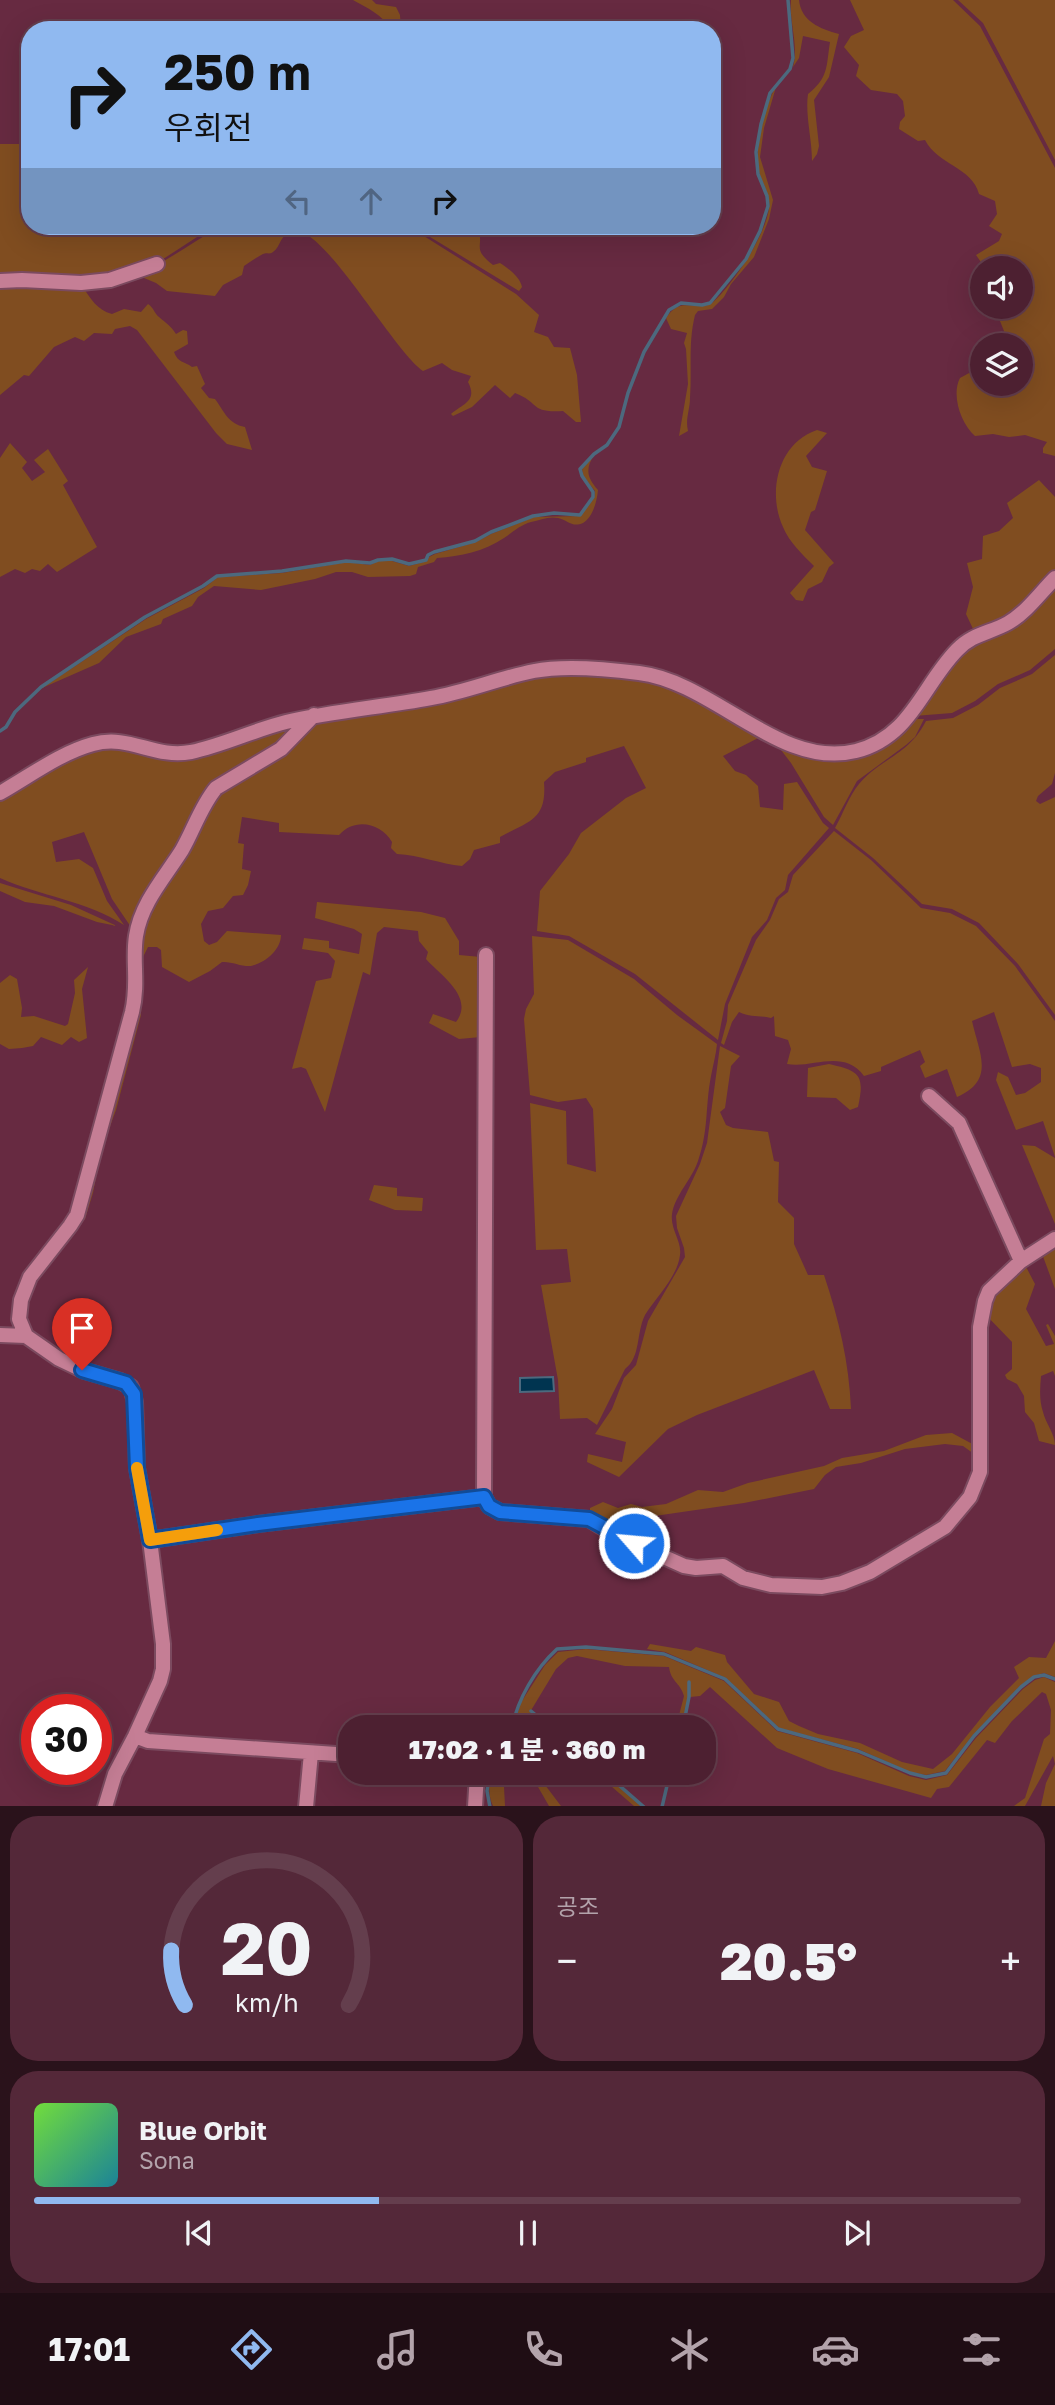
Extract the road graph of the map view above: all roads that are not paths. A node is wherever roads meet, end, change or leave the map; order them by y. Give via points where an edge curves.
1 (157, 264) dead end
2 (0, 281) edge
3 (1055, 578) edge
4 (314, 715) junction
5 (0, 793) edge
6 (486, 955) dead end
7 (929, 1096) dead end
8 (1055, 1239) edge
9 (1021, 1261) junction
10 (0, 1335) edge
11 (26, 1336) junction
12 (484, 1497) junction
13 (150, 1540) junction
14 (135, 1736) junction
15 (311, 1753) junction
16 (338, 1754) edge
17 (476, 1785) edge
18 (105, 1806) edge
19 (306, 1806) edge
20 (475, 1806) edge

1 - 2 street via 110,280 81,284
3 - 4 street via 1021,614 968,640 947,661 902,724 882,741 852,752 816,753 667,679 615,671 537,670 433,698
4 - 5 street via 189,752 161,753 114,740 91,744
4 - 11 street via 281,749 208,797 183,848 148,902 136,936 136,996 115,1081 77,1214 25,1289 19,1319
6 - 12 street
7 - 9 street via 959,1123
8 - 9 street
9 - 12 street via 989,1291 981,1314 980,1472 970,1497 945,1527 870,1572 822,1587 755,1583 723,1566 696,1568 672,1561 589,1519 500,1512
10 - 11 street
11 - 13 street via 59,1359 131,1387 137,1468
12 - 13 street
13 - 14 street via 164,1658 157,1689
14 - 15 street via 148,1741
14 - 18 street via 115,1774
15 - 16 street
15 - 19 street
17 - 20 street

